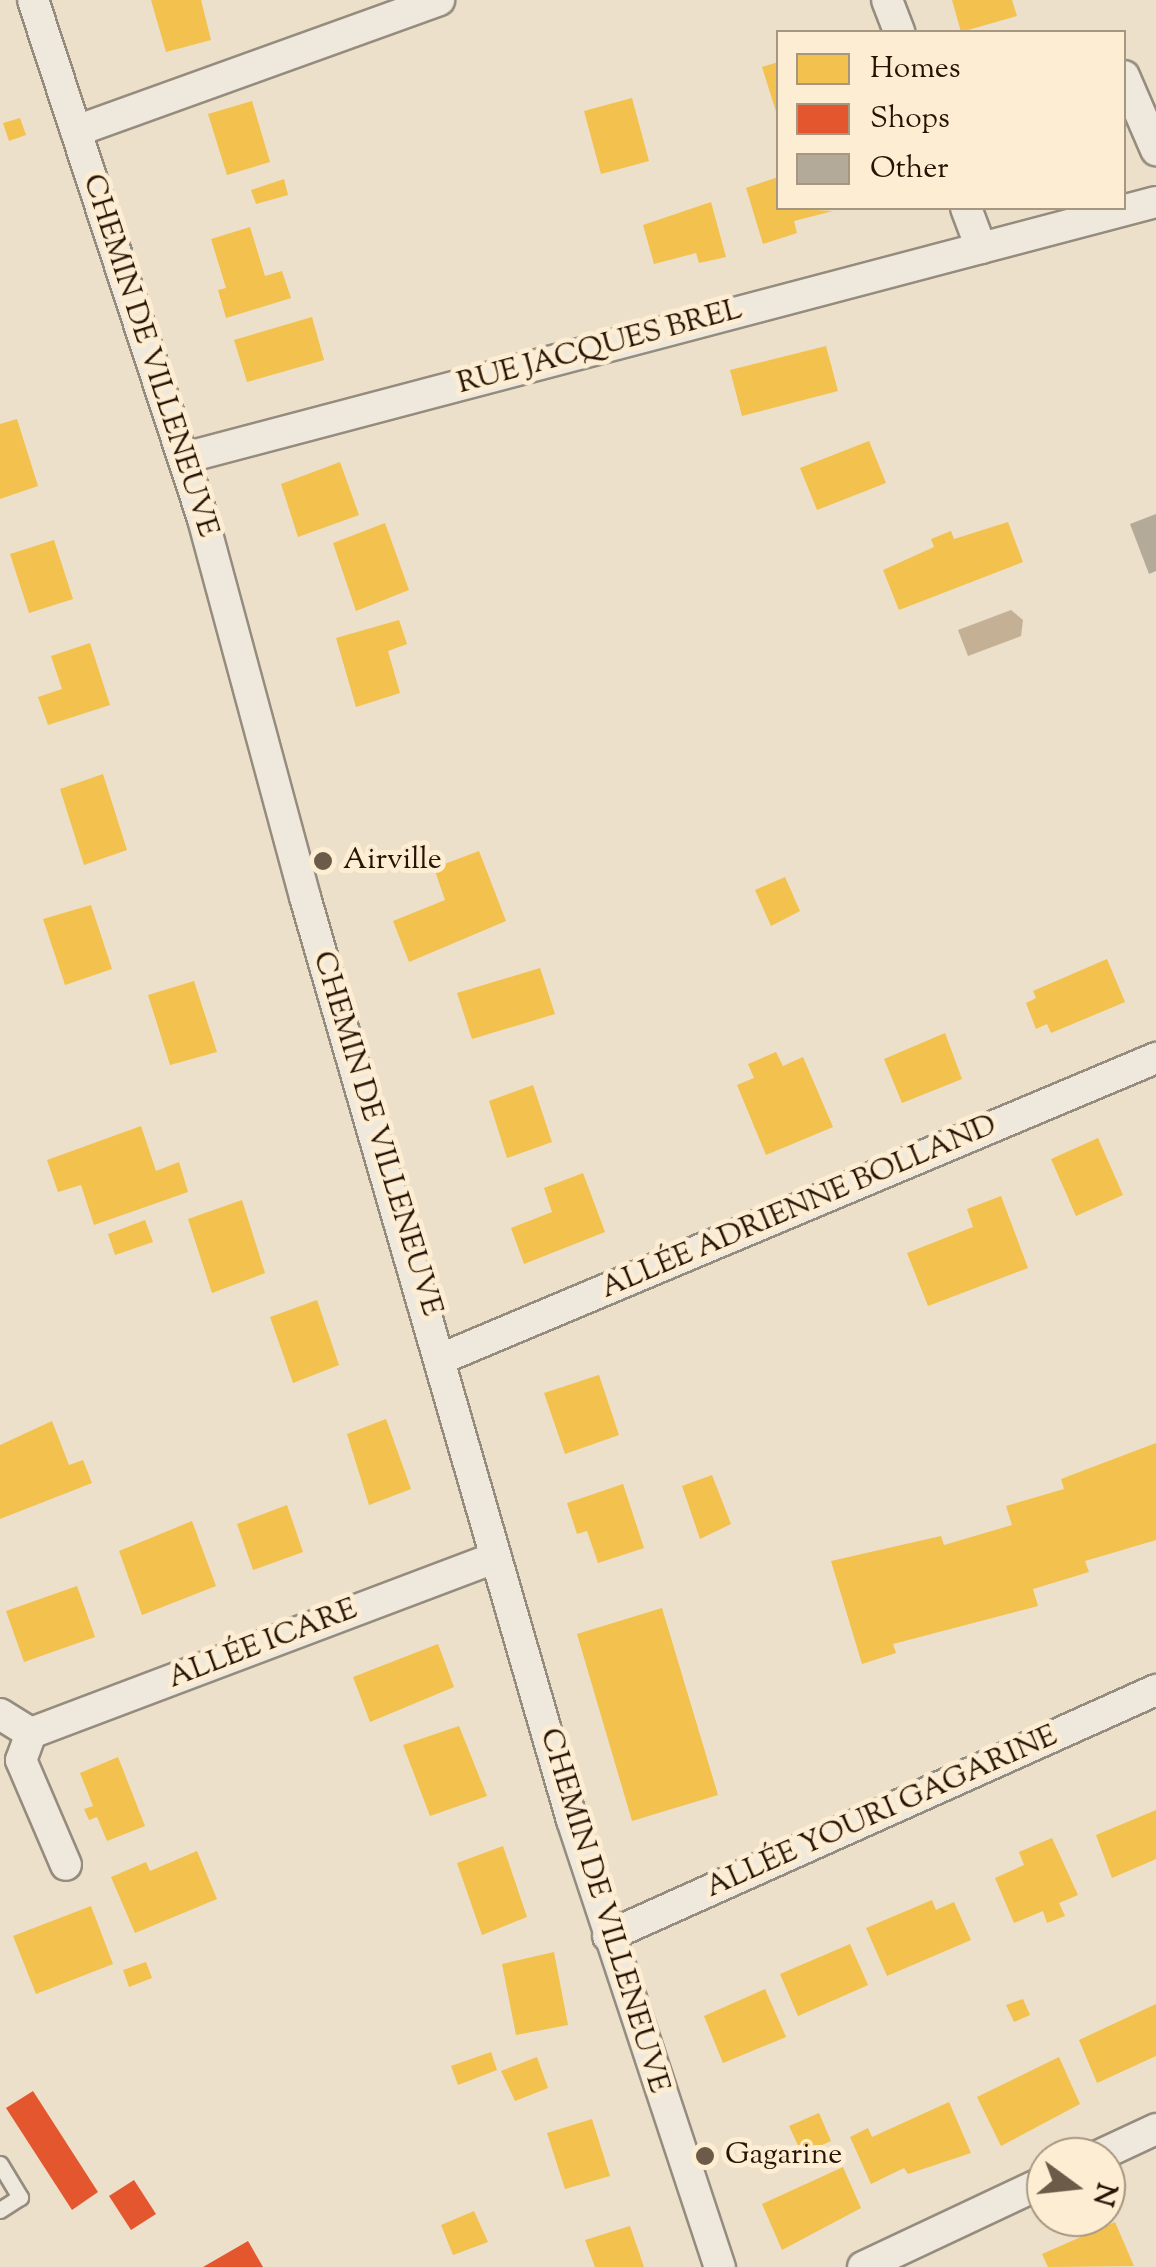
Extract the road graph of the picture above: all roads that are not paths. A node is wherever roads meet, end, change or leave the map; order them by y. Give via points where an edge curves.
1 (33, 0) edge
2 (439, 0) edge
3 (886, 0) edge
4 (898, 30) edge
5 (1126, 81) edge
6 (76, 131) junction
7 (1156, 150) edge
8 (1156, 202) edge
9 (1126, 206) edge
10 (967, 210) edge
11 (1100, 210) edge
12 (1015, 222) edge
13 (981, 248) junction
14 (184, 458) junction
15 (1156, 1058) edge
16 (443, 1358) junction
17 (496, 1557) junction
18 (1156, 1690) edge
19 (0, 1714) edge
20 (31, 1734) junction
21 (66, 1864) dead end
22 (608, 1936) junction
23 (1156, 2129) edge
24 (1126, 2143) edge
25 (0, 2164) edge
26 (1026, 2190) edge
27 (0, 2210) edge
28 (720, 2267) edge
29 (863, 2267) edge

1 - 6 street, CHEMIN DE VILLENEUVE
2 - 6 street
3 - 4 street
5 - 7 street
6 - 14 street, CHEMIN DE VILLENEUVE
8 - 9 street, RUE JACQUES BREL
10 - 13 street
11 - 12 street, RUE JACQUES BREL
12 - 13 street, RUE JACQUES BREL
13 - 14 street, RUE JACQUES BREL
14 - 16 street, CHEMIN DE VILLENEUVE
15 - 16 street, ALLÉE ADRIENNE BOLLAND
16 - 17 street, CHEMIN DE VILLENEUVE
17 - 20 street, ALLÉE ICARE
17 - 22 street, CHEMIN DE VILLENEUVE
18 - 22 street, ALLÉE YOURI GAGARINE
19 - 20 street
20 - 21 street via 21,1760
22 - 28 street, CHEMIN DE VILLENEUVE
23 - 24 street
25 - 27 lane via 20,2198
26 - 29 street

